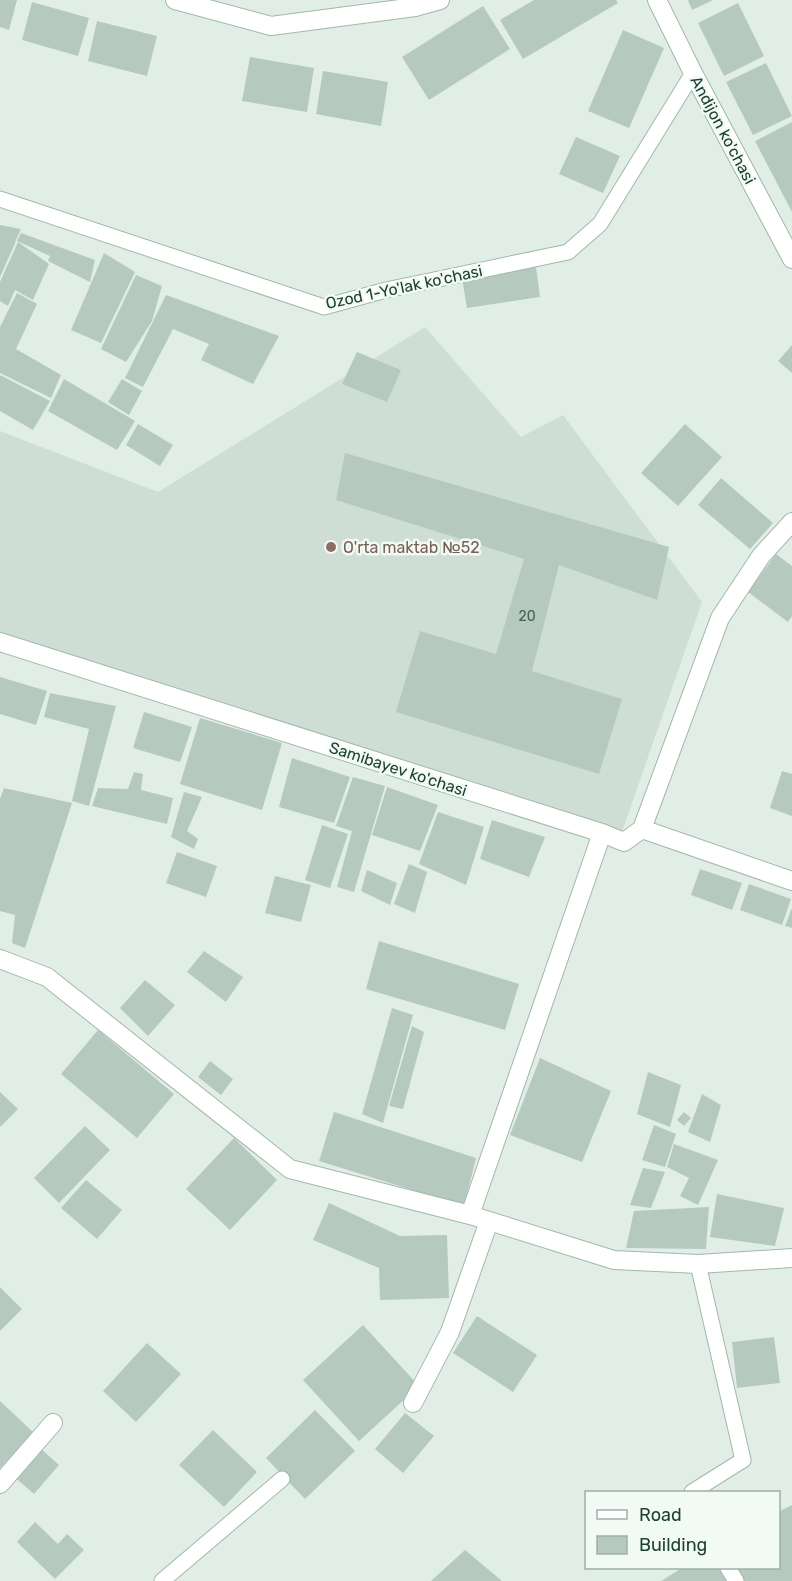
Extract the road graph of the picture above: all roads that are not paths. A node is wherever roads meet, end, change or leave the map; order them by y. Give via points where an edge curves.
1 (175, 0) edge
2 (440, 0) edge
3 (657, 0) edge
4 (693, 73) junction
5 (0, 199) edge
6 (792, 260) edge
7 (792, 522) edge
8 (0, 642) edge
9 (642, 829) junction
10 (602, 834) junction
11 (792, 881) edge
12 (0, 959) edge
13 (470, 1215) junction
14 (489, 1221) junction
15 (792, 1258) edge
16 (698, 1264) junction
17 (413, 1403) dead end
18 (53, 1423) dead end
19 (282, 1479) dead end
20 (0, 1484) edge
21 (694, 1491) edge
22 (162, 1581) edge

1 - 2 street via 271,26 415,7
3 - 4 street, Andijon ko'chasi
4 - 5 lane, Ozod 1-Yo'lak ko'chasi via 600,224 568,252 324,306
4 - 6 street, Andijon ko'chasi
7 - 9 street via 761,556 720,618
8 - 10 street, Samibayev ko'chasi
9 - 10 street, Samibayev ko'chasi via 624,842
9 - 11 street
10 - 13 street
12 - 13 street via 46,977 290,1169
13 - 14 street
14 - 16 street via 614,1260
14 - 17 street via 450,1332
15 - 16 street
16 - 21 lane via 743,1460
18 - 20 street
19 - 22 lane

